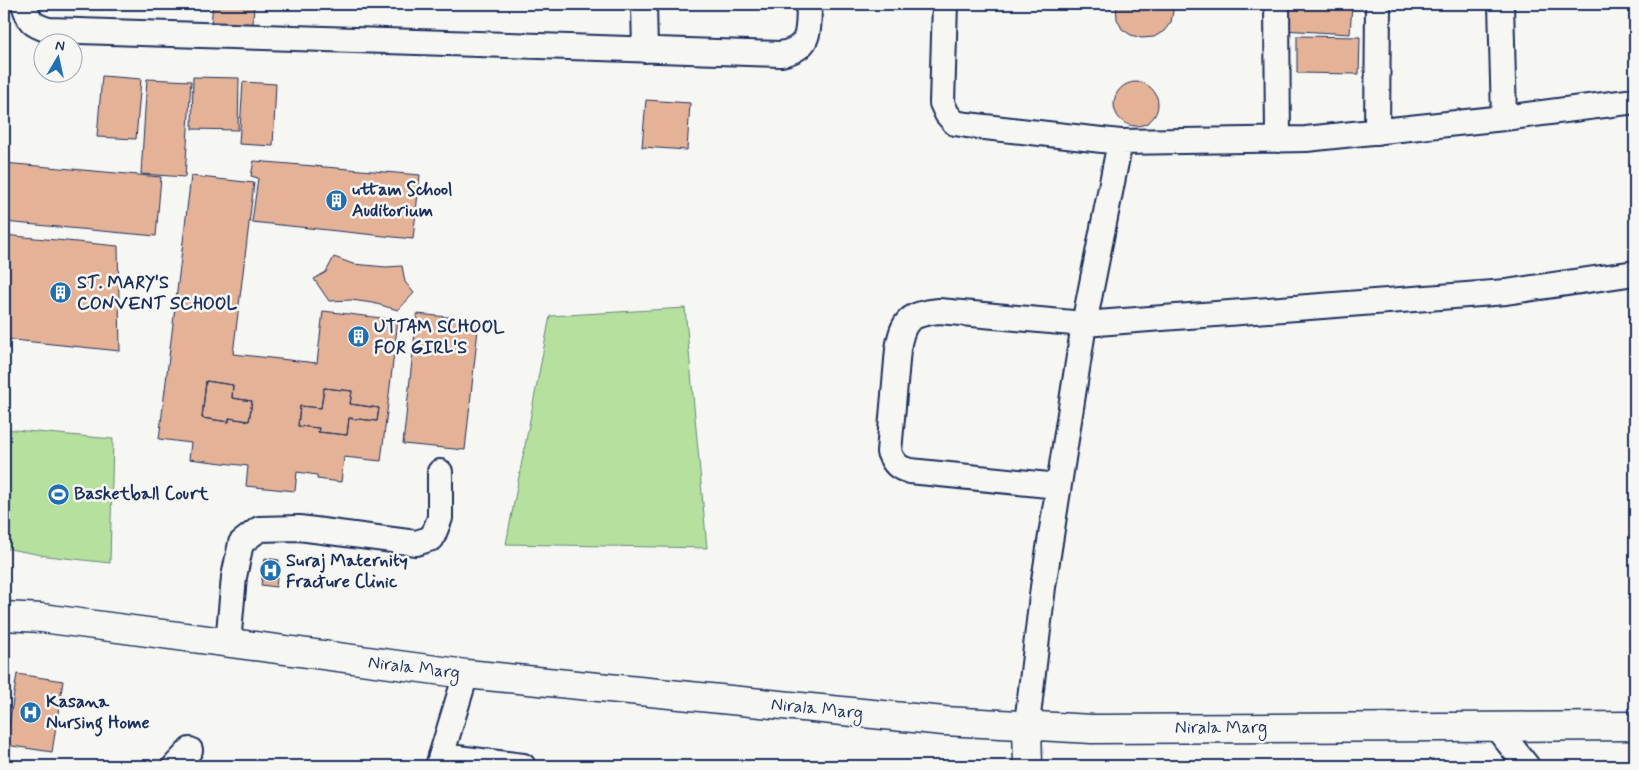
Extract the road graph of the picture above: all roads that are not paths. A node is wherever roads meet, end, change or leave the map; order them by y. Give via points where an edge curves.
1 (24, 4) edge
2 (644, 4) edge
3 (809, 4) edge
4 (944, 4) edge
5 (1277, 4) edge
6 (1378, 4) edge
7 (1501, 4) edge
8 (645, 50) junction
9 (1635, 101) edge
10 (1504, 118) junction
11 (1377, 132) junction
12 (1278, 140) junction
13 (1120, 142) junction
14 (1635, 273) edge
15 (1084, 324) junction
16 (440, 472) dead end
17 (1058, 486) junction
18 (4, 616) edge
19 (228, 643) junction
20 (466, 674) junction
21 (1027, 724) junction
22 (1635, 726) edge
23 (1496, 727) junction
24 (440, 761) edge
25 (523, 766) edge
26 (1028, 766) edge
27 (1527, 766) edge

1 - 8 street via 35,26 49,30
2 - 8 street
3 - 8 street via 805,40 793,52
4 - 13 street via 942,103 955,123
5 - 12 street
6 - 11 street
7 - 10 street
9 - 10 street
10 - 11 street
11 - 12 street
12 - 13 street
13 - 15 street
14 - 15 street via 1506,292
15 - 17 street
15 - 17 street via 939,311 920,313 909,319 900,334 889,452 899,468 910,472
16 - 19 street via 440,518 432,538 416,543 299,528 259,529 241,543
17 - 21 street
18 - 19 street, Nirala Marg via 42,618
19 - 20 street, Nirala Marg
20 - 21 street, Nirala Marg via 944,721
20 - 24 street
21 - 23 street, Nirala Marg via 1092,729
21 - 26 street
22 - 23 street, Nirala Marg
23 - 27 street
24 - 25 street

